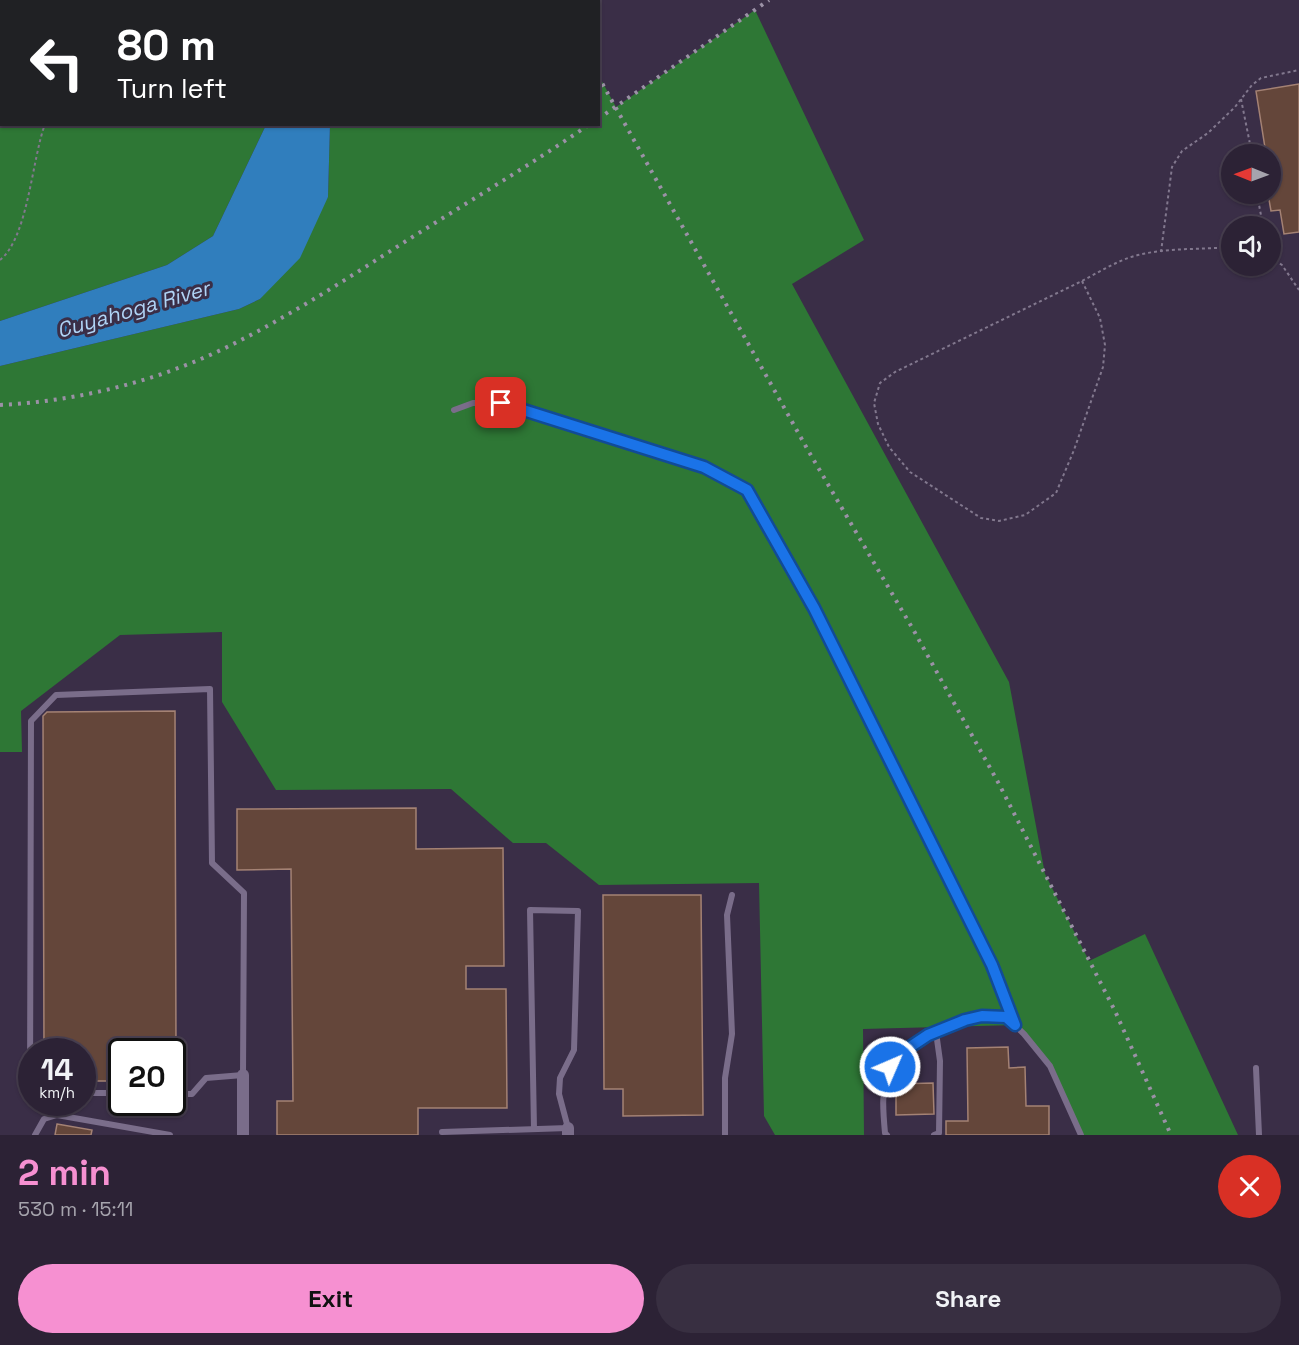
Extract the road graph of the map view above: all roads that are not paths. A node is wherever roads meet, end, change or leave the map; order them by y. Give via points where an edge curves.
1 (454, 410) dead end
2 (732, 895) dead end
3 (1015, 1025) junction
4 (936, 1032) junction
5 (32, 1038) edge
6 (1256, 1068) dead end
7 (243, 1075) junction
8 (186, 1094) edge
9 (534, 1129) junction
10 (568, 1131) edge
11 (442, 1132) dead end
12 (35, 1135) edge
13 (170, 1135) edge
14 (243, 1135) edge
15 (724, 1135) edge
16 (887, 1135) edge
17 (934, 1135) edge
18 (1081, 1135) edge
19 (1259, 1135) edge

1 - 3 lane via 473,403 501,403 704,467 747,490 814,608 992,965
2 - 15 lane via 727,915 732,1034 725,1078
3 - 4 lane via 1006,1017 982,1016
3 - 18 lane via 1050,1066
4 - 16 lane via 901,1053 890,1067 882,1109
4 - 17 lane via 940,1061 939,1133
5 - 7 lane via 31,721 56,695 210,689 212,863 244,892
6 - 19 lane
7 - 8 lane via 206,1078 192,1094
7 - 14 street
9 - 10 lane
9 - 10 lane via 530,910 578,911 574,1050 560,1078 559,1094
9 - 11 lane
12 - 13 lane via 44,1119 57,1115

